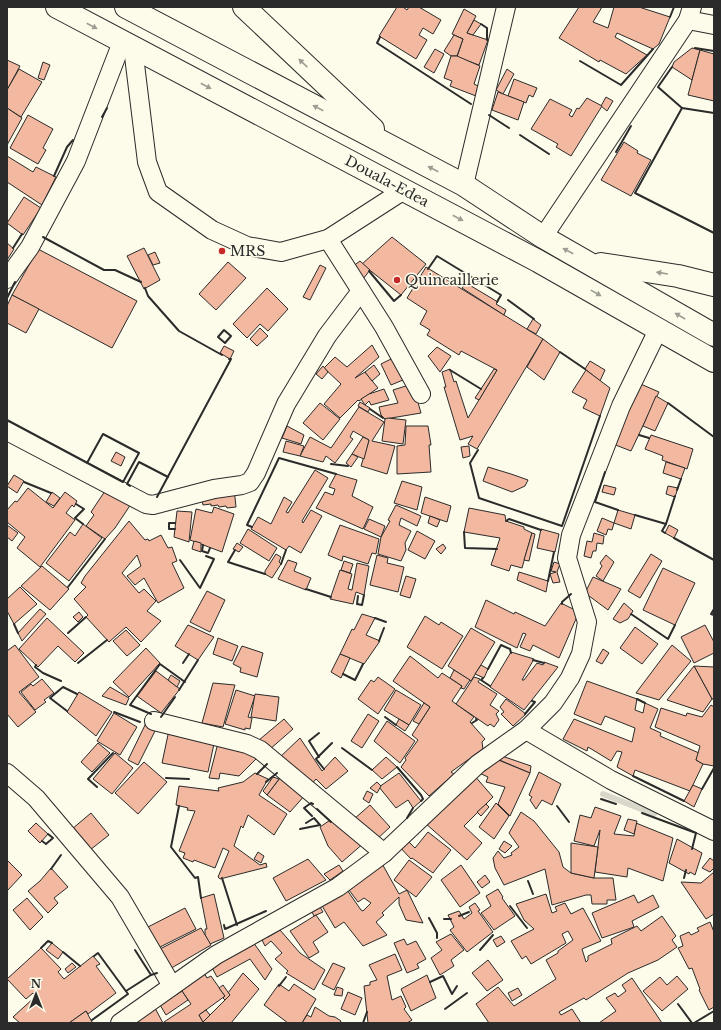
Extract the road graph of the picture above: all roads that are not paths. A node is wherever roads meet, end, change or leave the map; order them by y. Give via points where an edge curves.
1 (57, 7) edge
2 (126, 7) edge
3 (244, 7) edge
4 (506, 7) edge
5 (690, 13) edge
6 (714, 25) edge
7 (128, 45) junction
8 (393, 147) junction
9 (464, 185) junction
10 (404, 190) junction
11 (543, 237) junction
12 (328, 239) junction
13 (588, 262) junction
14 (7, 279) edge
15 (714, 285) edge
16 (361, 291) junction
17 (659, 328) junction
18 (714, 335) edge
19 (714, 360) edge
20 (421, 394) dead end
21 (7, 431) edge
22 (154, 721) dead end
23 (526, 730) junction
24 (7, 773) edge
25 (714, 831) edge
26 (384, 854) junction
27 (172, 986) junction
28 (120, 1023) edge

1 -> 7 highway, Douala-Edea
8 -> 2 highway
8 -> 3 highway
4 - 9 street
5 - 6 street
5 - 11 street
7 -> 10 highway, Douala-Edea
7 - 12 street via 147,162 158,192 212,230 247,246 281,252
7 - 14 street via 76,161 30,247
9 -> 8 highway
9 - 11 highway
10 - 12 street
10 -> 17 highway, Douala-Edea
13 -> 11 highway
12 - 16 street
15 -> 13 highway via 678,276
18 -> 13 highway
16 - 20 street
16 - 21 street via 327,336 286,404 250,482 153,505 146,504
17 - 19 highway, Douala-Edea
17 - 23 street via 621,406 571,535 567,558 586,622 581,654 570,678 553,703
22 - 26 street via 247,744 260,750
23 - 25 street via 611,780
23 - 26 street via 478,764
24 - 27 street via 36,798 120,897
26 - 27 street via 338,887 216,955
27 - 28 street

